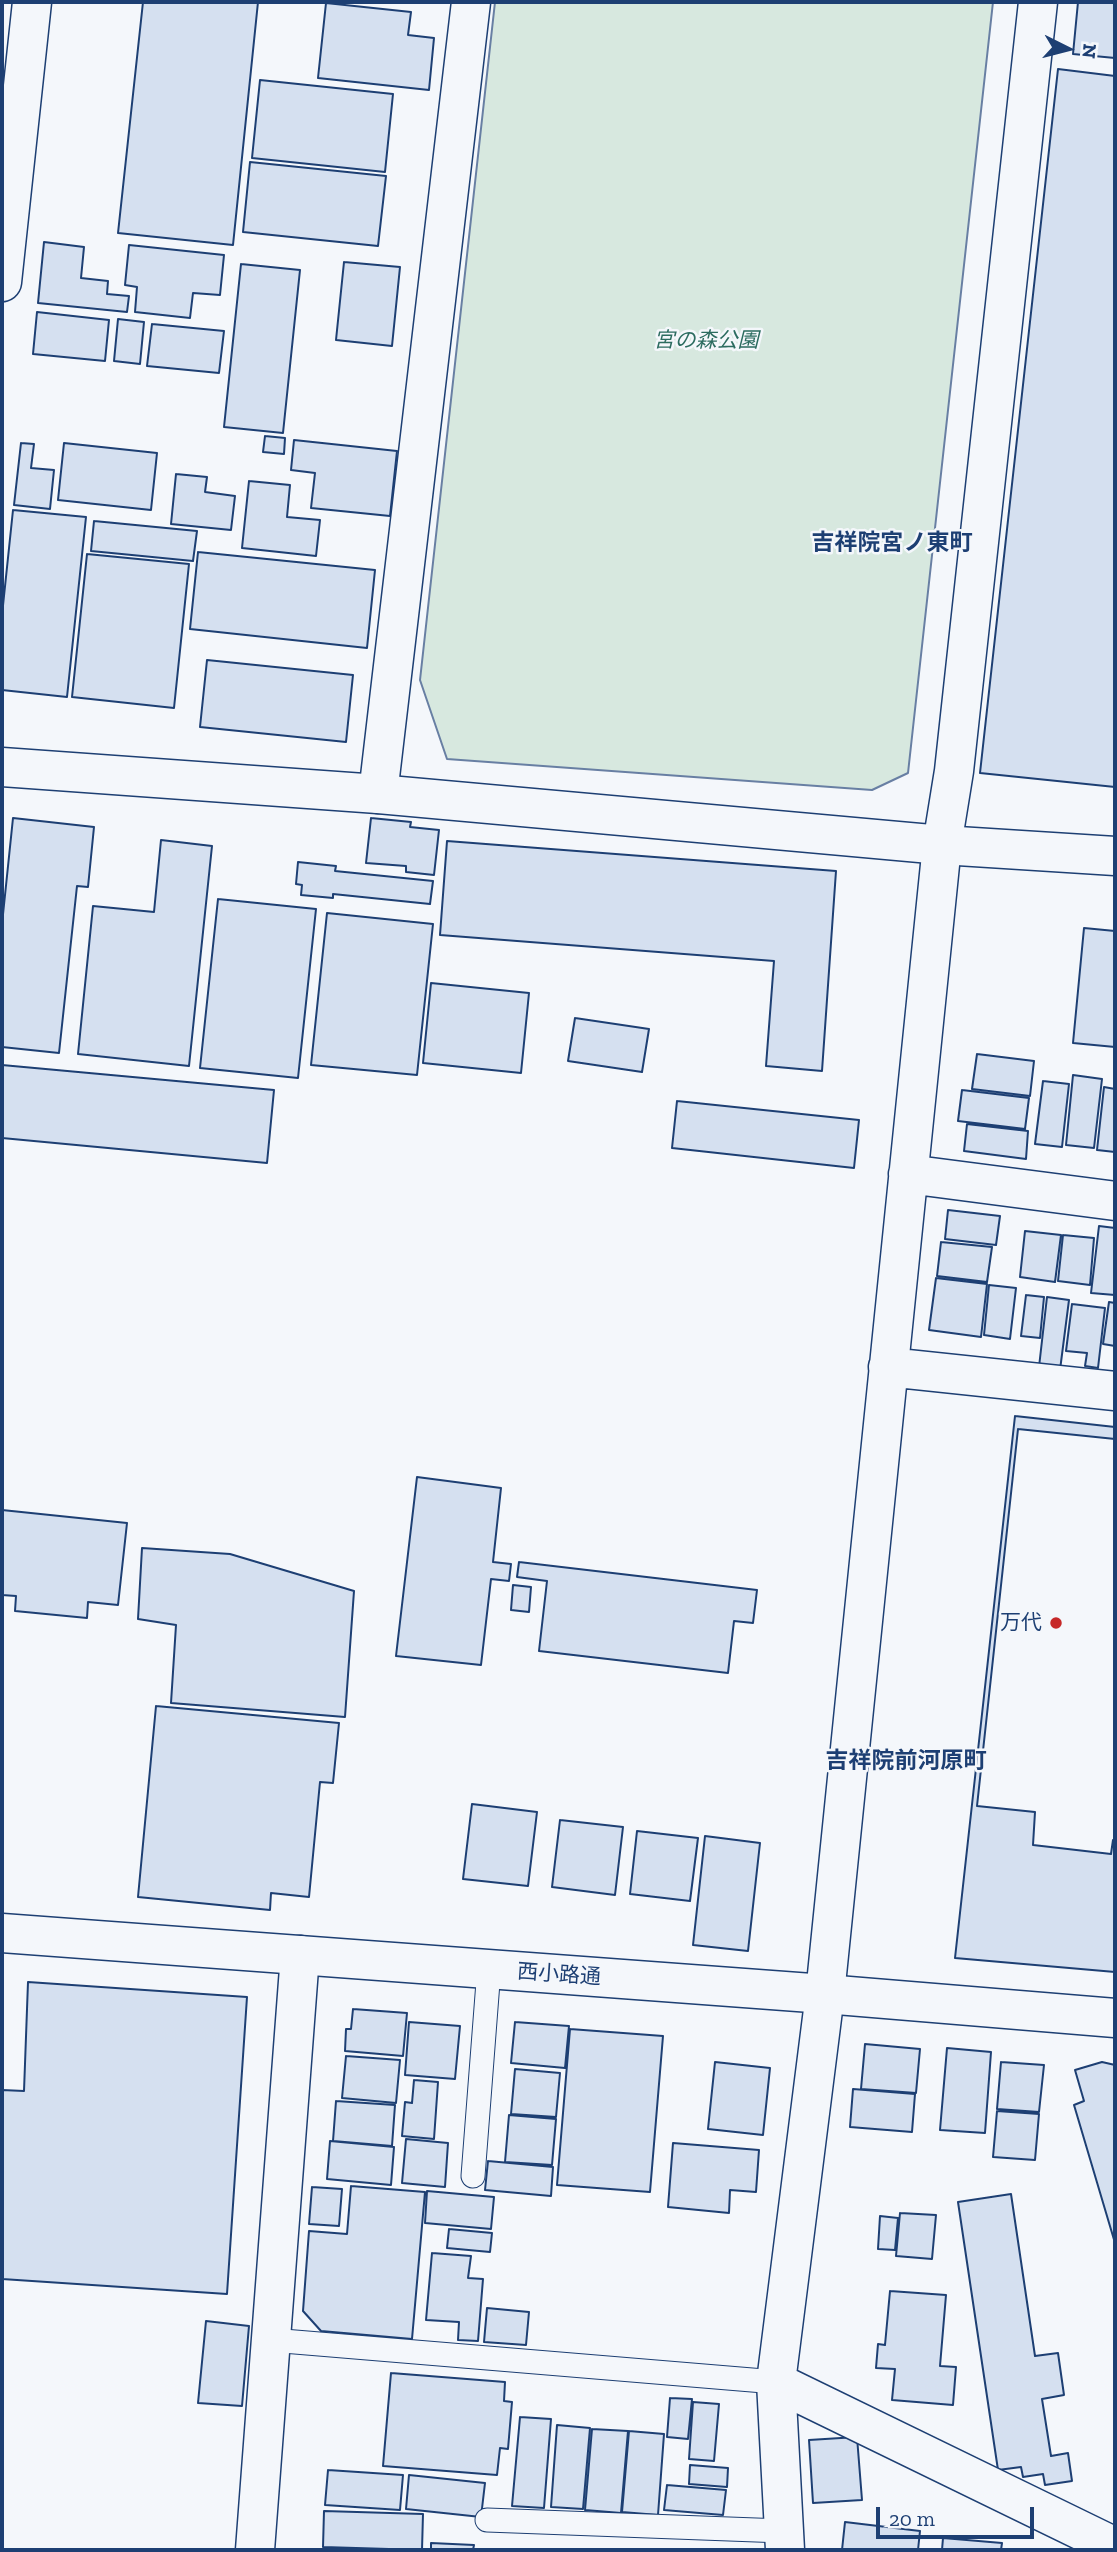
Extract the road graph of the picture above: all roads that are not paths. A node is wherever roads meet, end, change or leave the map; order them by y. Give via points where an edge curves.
1 (32, 2) edge
2 (471, 2) edge
3 (1038, 2) edge
4 (2, 282) edge
5 (2, 767) edge
6 (378, 794) junction
7 (942, 845) junction
8 (1115, 856) edge
9 (908, 1174) junction
10 (1115, 1201) edge
11 (888, 1367) junction
12 (1115, 1391) edge
13 (2, 1933) edge
14 (300, 1955) junction
15 (489, 1969) junction
16 (825, 1994) junction
17 (1115, 2018) edge
18 (473, 2176) dead end
19 (271, 2340) junction
20 (776, 2382) junction
21 (487, 2520) dead end
22 (784, 2541) edge
23 (1115, 2547) edge
24 (255, 2550) edge

1 - 4 street
2 - 6 street
3 - 7 street via 954,771
5 - 6 street
6 - 7 street
7 - 8 street
7 - 9 street
9 - 10 street
9 - 11 street
11 - 12 street
11 - 16 street
13 - 14 street, 西小路通
14 - 15 street, 西小路通
14 - 19 street
15 - 16 street, 西小路通
15 - 18 lane
16 - 17 street, 西小路通
16 - 20 street
19 - 20 lane
19 - 24 street
20 - 22 street
20 - 23 street
21 - 22 lane

